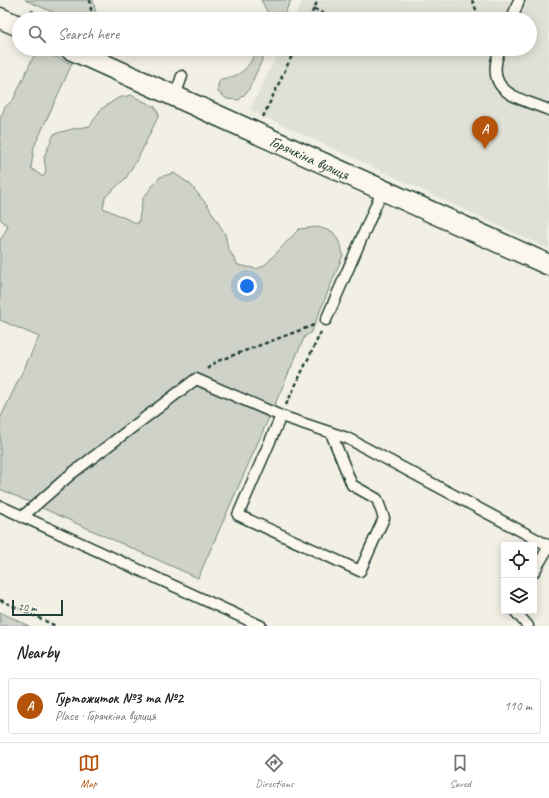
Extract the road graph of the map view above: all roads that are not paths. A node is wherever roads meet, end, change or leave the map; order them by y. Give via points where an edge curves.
1 (519, 0) edge
2 (515, 12) edge
3 (0, 18) edge
4 (12, 23) edge
5 (86, 56) edge
6 (497, 56) edge
7 (182, 76) dead end
8 (175, 96) junction
9 (549, 110) edge
10 (383, 189) junction
11 (549, 265) edge
12 (326, 320) road end
13 (281, 416) junction
14 (332, 433) junction
15 (0, 506) edge
16 (22, 517) junction
17 (549, 546) edge
18 (537, 567) edge
19 (518, 614) edge
20 (261, 626) edge
21 (528, 626) edge

1 - 2 lane
3 - 4 street
5 - 8 street, Горячкіна вулиця
6 - 9 lane via 495,70 499,85 504,91
7 - 8 lane
8 - 10 street, Горячкіна вулиця
10 - 11 street, Горячкіна вулиця
10 - 12 lane
13 - 14 lane
13 - 14 lane via 238,515 360,571 384,518 377,499 352,485
13 - 16 lane via 196,379 71,474
14 - 17 lane via 347,438
15 - 16 lane
16 - 20 lane
17 - 18 lane
19 - 21 lane

